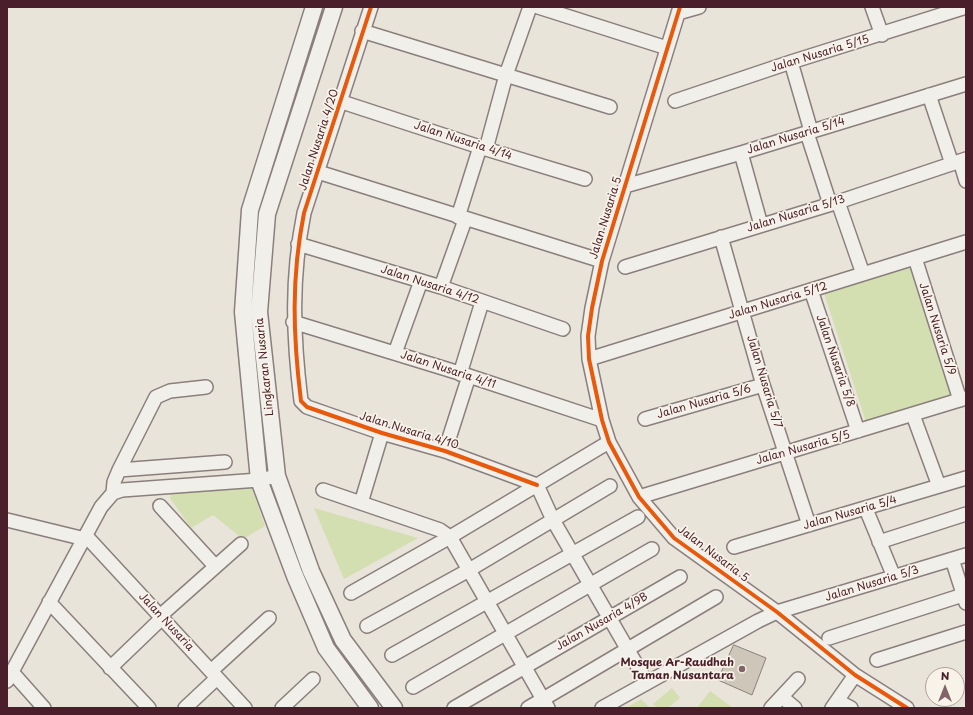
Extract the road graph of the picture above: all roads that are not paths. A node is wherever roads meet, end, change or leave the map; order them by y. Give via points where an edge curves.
1 (314, 7) edge
2 (334, 7) edge
3 (371, 7) edge
4 (530, 7) edge
5 (538, 7) edge
6 (699, 7) edge
7 (872, 7) edge
8 (966, 7) edge
9 (679, 10) edge
10 (566, 11) edge
11 (362, 31) junction
12 (882, 35) junction
13 (667, 48) junction
14 (791, 62) junction
15 (506, 75) junction
16 (966, 84) edge
17 (929, 95) junction
18 (675, 101) dead end
19 (342, 102) junction
20 (610, 107) dead end
21 (809, 132) junction
22 (483, 148) junction
23 (741, 153) junction
24 (959, 162) edge
25 (318, 172) junction
26 (585, 179) dead end
27 (966, 181) edge
28 (625, 186) junction
29 (834, 203) junction
30 (462, 218) junction
31 (761, 225) junction
32 (721, 237) junction
33 (966, 242) edge
34 (298, 244) junction
35 (915, 258) junction
36 (602, 261) junction
37 (625, 268) dead end
38 (863, 274) junction
39 (422, 281) junction
40 (441, 287) junction
41 (811, 290) junction
42 (482, 302) junction
43 (743, 311) junction
44 (293, 322) junction
45 (562, 328) dead end
46 (395, 353) junction
47 (589, 359) junction
48 (465, 375) junction
49 (763, 385) junction
50 (206, 387) dead end
51 (963, 399) edge
52 (301, 401) joint
53 (913, 415) junction
54 (645, 419) dead end
55 (602, 420) junction
56 (858, 431) junction
57 (382, 433) junction
58 (610, 442) junction
59 (445, 451) junction
60 (785, 453) junction
61 (225, 462) dead end
62 (119, 470) junction
63 (277, 476) junction
64 (966, 478) edge
65 (259, 480) junction
66 (537, 485) junction
67 (610, 486) dead end
68 (939, 486) junction
69 (323, 490) dead end
70 (113, 494) junction
71 (639, 498) junction
72 (361, 503) junction
73 (160, 506) dead end
74 (866, 509) junction
75 (966, 514) edge
76 (638, 517) dead end
77 (7, 520) edge
78 (552, 520) junction
79 (809, 525) junction
80 (450, 537) junction
81 (86, 538) junction
82 (879, 542) junction
83 (241, 544) dead end
84 (734, 547) dead end
85 (652, 549) dead end
86 (572, 554) junction
87 (966, 555) edge
88 (952, 560) junction
89 (215, 566) junction
90 (469, 570) junction
91 (680, 577) dead end
92 (894, 577) junction
93 (590, 586) junction
94 (351, 593) dead end
95 (716, 597) dead end
96 (965, 598) edge
97 (49, 602) junction
98 (487, 602) junction
99 (777, 612) junction
100 (161, 617) junction
101 (269, 618) dead end
102 (609, 618) junction
103 (367, 626) dead end
104 (966, 632) edge
105 (506, 634) junction
106 (829, 638) dead end
107 (629, 650) junction
108 (392, 655) dead end
109 (877, 660) dead end
110 (525, 667) junction
111 (110, 668) junction
112 (855, 674) junction
113 (214, 675) junction
114 (9, 677) edge
115 (313, 679) dead end
116 (798, 679) dead end
117 (647, 682) junction
118 (413, 687) dead end
119 (782, 697) junction
120 (546, 704) edge
121 (835, 704) edge
122 (44, 708) edge
123 (149, 708) edge
124 (185, 708) edge
125 (245, 708) edge
126 (282, 708) edge
127 (370, 708) edge
128 (394, 708) edge
129 (454, 708) edge
130 (528, 708) edge
131 (602, 708) edge
132 (771, 708) edge
133 (795, 708) edge
134 (851, 708) edge
135 (907, 708) edge

1 - 65 main road, Lingkaran Nusaria via 250,210 243,312
2 - 63 main road, Lingkaran Nusaria via 267,214 259,312
3 - 11 street, Jalan Nusaria 4/20
4 - 15 street
5 - 10 street
6 - 9 street
7 - 12 street
8 - 12 street, Jalan Nusaria 5/15
9 - 13 street, Jalan Nusaria 5
10 - 13 street
11 - 15 street
11 - 19 street, Jalan Nusaria 4/20
12 - 14 street, Jalan Nusaria 5/15
13 - 28 street, Jalan Nusaria 5
14 - 18 street, Jalan Nusaria 5/15
14 - 21 street
15 - 20 street
15 - 22 street
16 - 17 street, Jalan Nusaria 5/14
17 - 21 street, Jalan Nusaria 5/14
17 - 24 street
19 - 22 street, Jalan Nusaria 4/14
19 - 25 street, Jalan Nusaria 4/20
21 - 23 street, Jalan Nusaria 5/14
21 - 29 street
22 - 26 street, Jalan Nusaria 4/14
22 - 30 street
23 - 28 street, Jalan Nusaria 5/14
23 - 31 street
24 - 27 street
24 - 29 street, Jalan Nusaria 5/13
25 - 30 street
25 - 34 street, Jalan Nusaria 4/20 via 304,213
28 - 36 street, Jalan Nusaria 5
29 - 31 street, Jalan Nusaria 5/13
29 - 38 street
30 - 36 street
30 - 40 street
31 - 32 street, Jalan Nusaria 5/13
32 - 37 street, Jalan Nusaria 5/13
32 - 43 street, Jalan Nusaria 5/7
33 - 35 street, Jalan Nusaria 5/12
34 - 39 street, Jalan Nusaria 4/12
34 - 44 street, Jalan Nusaria 4/20
35 - 38 street, Jalan Nusaria 5/12
35 - 51 street, Jalan Nusaria 5/9
36 - 47 street, Jalan Nusaria 5 via 589,329
38 - 41 street, Jalan Nusaria 5/12
39 - 40 street, Jalan Nusaria 4/12
39 - 46 street
40 - 42 street, Jalan Nusaria 4/12
41 - 43 street, Jalan Nusaria 5/12
41 - 56 street, Jalan Nusaria 5/8
42 - 45 street, Jalan Nusaria 4/12
42 - 48 street
43 - 47 street, Jalan Nusaria 5/12
43 - 49 street, Jalan Nusaria 5/7
44 - 46 street, Jalan Nusaria 4/11
44 - 52 street, Jalan Nusaria 4/20
46 - 48 street, Jalan Nusaria 4/11
47 - 55 street, Jalan Nusaria 5
48 - 55 street, Jalan Nusaria 4/11
48 - 59 street
49 - 54 street, Jalan Nusaria 5/6
49 - 60 street, Jalan Nusaria 5/7
50 - 62 street via 170,391 156,397
51 - 53 street, Jalan Nusaria 5/5
52 - 57 street, Jalan Nusaria 4/10 via 307,408
53 - 56 street, Jalan Nusaria 5/5
53 - 68 street
55 - 58 street, Jalan Nusaria 5
56 - 60 street, Jalan Nusaria 5/5
57 - 59 street, Jalan Nusaria 4/10
57 - 72 street
58 - 66 street
58 - 71 street, Jalan Nusaria 5
59 - 66 street, Jalan Nusaria 4/10
60 - 71 street, Jalan Nusaria 5/5
60 - 79 street, Jalan Nusaria 5/7
61 - 62 street
62 - 70 street
63 - 65 street
63 - 128 main road, Lingkaran Nusaria via 311,571 344,640
64 - 68 street, Jalan Nusaria 5/4
65 - 70 street via 122,490
65 - 127 main road, Lingkaran Nusaria via 295,576 326,648
66 - 78 street
66 - 80 street
67 - 78 street
68 - 74 street, Jalan Nusaria 5/4
69 - 72 street
70 - 81 street via 101,507
71 - 99 street, Jalan Nusaria 5 via 674,538
72 - 80 street via 440,530
73 - 89 street
74 - 79 street, Jalan Nusaria 5/4
74 - 82 street
75 - 82 street
76 - 86 street
77 - 81 street
78 - 86 street
78 - 90 street
79 - 84 street, Jalan Nusaria 5/4
80 - 90 street
80 - 94 street
81 - 97 street
81 - 100 street, Jalan Nusaria
82 - 92 street
83 - 89 street
85 - 93 street
86 - 93 street
86 - 98 street
87 - 88 street, Jalan Nusaria 5/3
88 - 92 street, Jalan Nusaria 5/3
88 - 96 street
89 - 100 street
90 - 98 street
90 - 103 street
91 - 102 street, Jalan Nusaria 4/9B
92 - 99 street, Jalan Nusaria 5/3
93 - 102 street
93 - 105 street
95 - 107 street
96 - 106 street
97 - 111 street
97 - 114 street
98 - 105 street
98 - 108 street
99 - 112 street, Jalan Nusaria 5
99 - 117 street, Jalan Nusaria 5/3
100 - 111 street
100 - 113 street, Jalan Nusaria
101 - 113 street
102 - 107 street
102 - 110 street, Jalan Nusaria 4/9B
104 - 109 street
105 - 110 street
105 - 118 street
107 - 117 street
107 - 120 street
110 - 120 street
110 - 129 street, Jalan Nusaria 4/9B
111 - 123 street
112 - 121 street
112 - 135 street, Jalan Nusaria 5
113 - 124 street
113 - 125 street, Jalan Nusaria
114 - 122 street
115 - 126 street
116 - 119 street
117 - 131 street, Jalan Nusaria 5/3
119 - 132 street
119 - 133 street
120 - 130 street
121 - 134 street

